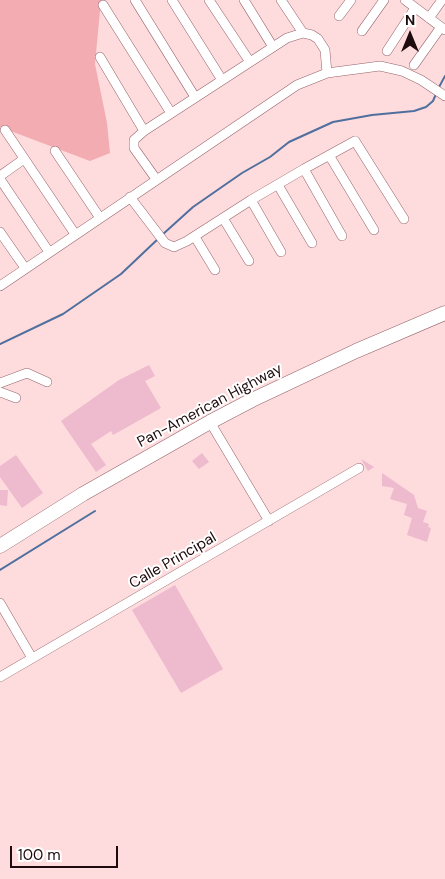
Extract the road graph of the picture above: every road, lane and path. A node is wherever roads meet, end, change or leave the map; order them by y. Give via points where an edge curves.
1 (135, 0) edge
2 (172, 0) edge
3 (209, 0) edge
4 (244, 0) edge
5 (281, 0) edge
6 (350, 0) edge
7 (384, 0) edge
8 (405, 0) edge
9 (442, 0) edge
10 (103, 5) dead end
11 (415, 8) junction
12 (339, 16) dead end
13 (429, 18) junction
14 (443, 29) edge
15 (362, 31) dead end
16 (303, 33) junction
17 (273, 47) junction
18 (387, 51) dead end
19 (100, 57) dead end
20 (250, 62) junction
21 (414, 65) dead end
22 (327, 73) junction
23 (222, 80) junction
24 (444, 95) edge
25 (195, 98) junction
26 (171, 113) junction
27 (5, 130) dead end
28 (144, 131) junction
29 (56, 151) dead end
30 (330, 156) junction
31 (24, 159) junction
32 (304, 169) junction
33 (0, 177) edge
34 (156, 179) junction
35 (278, 184) junction
36 (130, 197) junction
37 (251, 200) junction
38 (100, 218) junction
39 (223, 218) junction
40 (404, 219) dead end
41 (374, 230) dead end
42 (0, 232) edge
43 (75, 234) junction
44 (342, 236) dead end
45 (194, 237) junction
46 (312, 243) dead end
47 (49, 252) junction
48 (281, 252) dead end
49 (249, 261) dead end
50 (25, 268) junction
51 (215, 270) dead end
52 (0, 286) edge
53 (445, 313) edge
54 (47, 382) dead end
55 (0, 383) edge
56 (0, 392) edge
57 (16, 398) dead end
58 (210, 422) junction
59 (359, 468) dead end
60 (269, 521) junction
61 (0, 546) edge
62 (0, 604) edge
63 (32, 658) junction
64 (0, 677) edge

1 - 25 street
2 - 23 street
3 - 20 street
4 - 17 street
5 - 16 street
6 - 12 street
7 - 15 street
8 - 11 street
9 - 13 street
10 - 26 street
11 - 13 street
11 - 18 street
13 - 14 street
14 - 21 street
16 - 17 street
16 - 22 street via 312,35 322,44
17 - 20 street
19 - 28 street
20 - 23 street
22 - 24 street via 380,66 402,71
22 - 34 street via 297,85
23 - 25 street
25 - 26 street
26 - 28 street
27 - 31 street
28 - 34 street via 134,140 134,148
29 - 38 street
30 - 32 street
30 - 40 street via 355,141
30 - 41 street
31 - 33 street
31 - 43 street
32 - 35 street
32 - 44 street
33 - 47 street
34 - 36 street
35 - 37 street
35 - 46 street
36 - 38 street
36 - 45 street via 164,242 174,247
37 - 39 street
37 - 48 street
38 - 43 street
39 - 45 street
39 - 49 street
42 - 50 street
43 - 47 street
45 - 51 street
47 - 50 street
50 - 52 street
53 - 58 highway, Pan-American Highway via 356,351
54 - 55 street via 27,373
56 - 57 street
58 - 60 street
58 - 61 highway, Pan-American Highway via 83,494
59 - 60 street, Calle Principal
60 - 63 street, Calle Principal
62 - 63 street
63 - 64 street, Calle Principal

